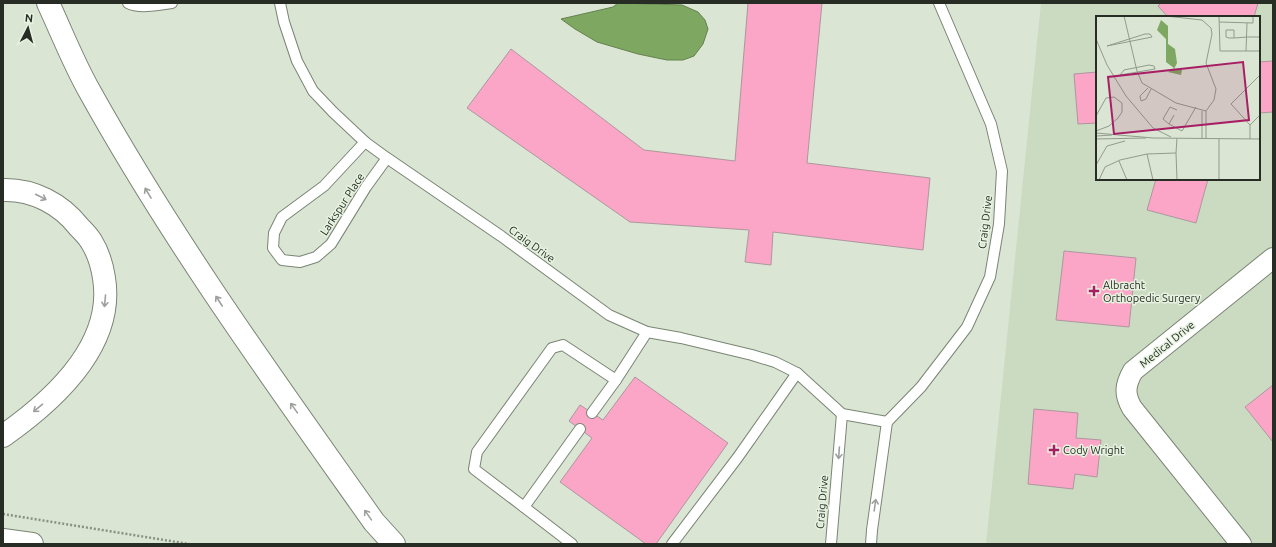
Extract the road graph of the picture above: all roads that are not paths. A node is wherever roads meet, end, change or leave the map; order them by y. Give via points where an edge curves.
1 (48, 3) edge
2 (128, 3) edge
3 (172, 3) edge
4 (280, 3) edge
5 (939, 3) edge
6 (365, 142) junction
7 (387, 158) junction
8 (3, 190) edge
9 (1273, 258) edge
10 (646, 332) junction
11 (797, 373) junction
12 (616, 380) junction
13 (592, 413) dead end
14 (842, 414) junction
15 (887, 422) junction
16 (580, 429) dead end
17 (3, 436) edge
18 (524, 507) junction
19 (3, 540) edge
20 (32, 544) edge
21 (394, 544) edge
22 (572, 544) edge
23 (672, 544) edge
24 (831, 544) edge
25 (871, 544) edge
26 (1241, 544) edge

21 -> 1 main road via 374,522 230,317 150,196 89,91
2 - 3 lane via 153,6
4 - 6 lane, Craig Drive via 297,61 313,91
5 - 15 lane, Craig Drive via 991,124 1002,170 999,224 990,277 967,327 920,387
6 - 7 lane, Craig Drive
6 - 7 lane, Larkspur Place via 324,186 282,216 274,233 273,248 282,260 300,262 316,257 330,244
7 - 10 lane, Craig Drive via 501,236 609,315
8 -> 17 main road via 34,194 56,205 73,219 91,241 102,264 106,290 104,315 94,342 81,363 52,397
9 - 26 street, Medical Drive via 1133,371 1127,380 1126,391 1132,408
10 - 11 lane, Craig Drive via 752,355 776,362
10 - 12 lane
11 - 14 lane, Craig Drive
11 - 23 lane
12 - 13 lane
12 - 18 lane via 562,345 552,348 477,452 474,469
14 - 15 lane
14 -> 24 lane, Craig Drive
25 -> 15 lane
16 - 18 lane
18 - 22 lane
19 - 20 main road

